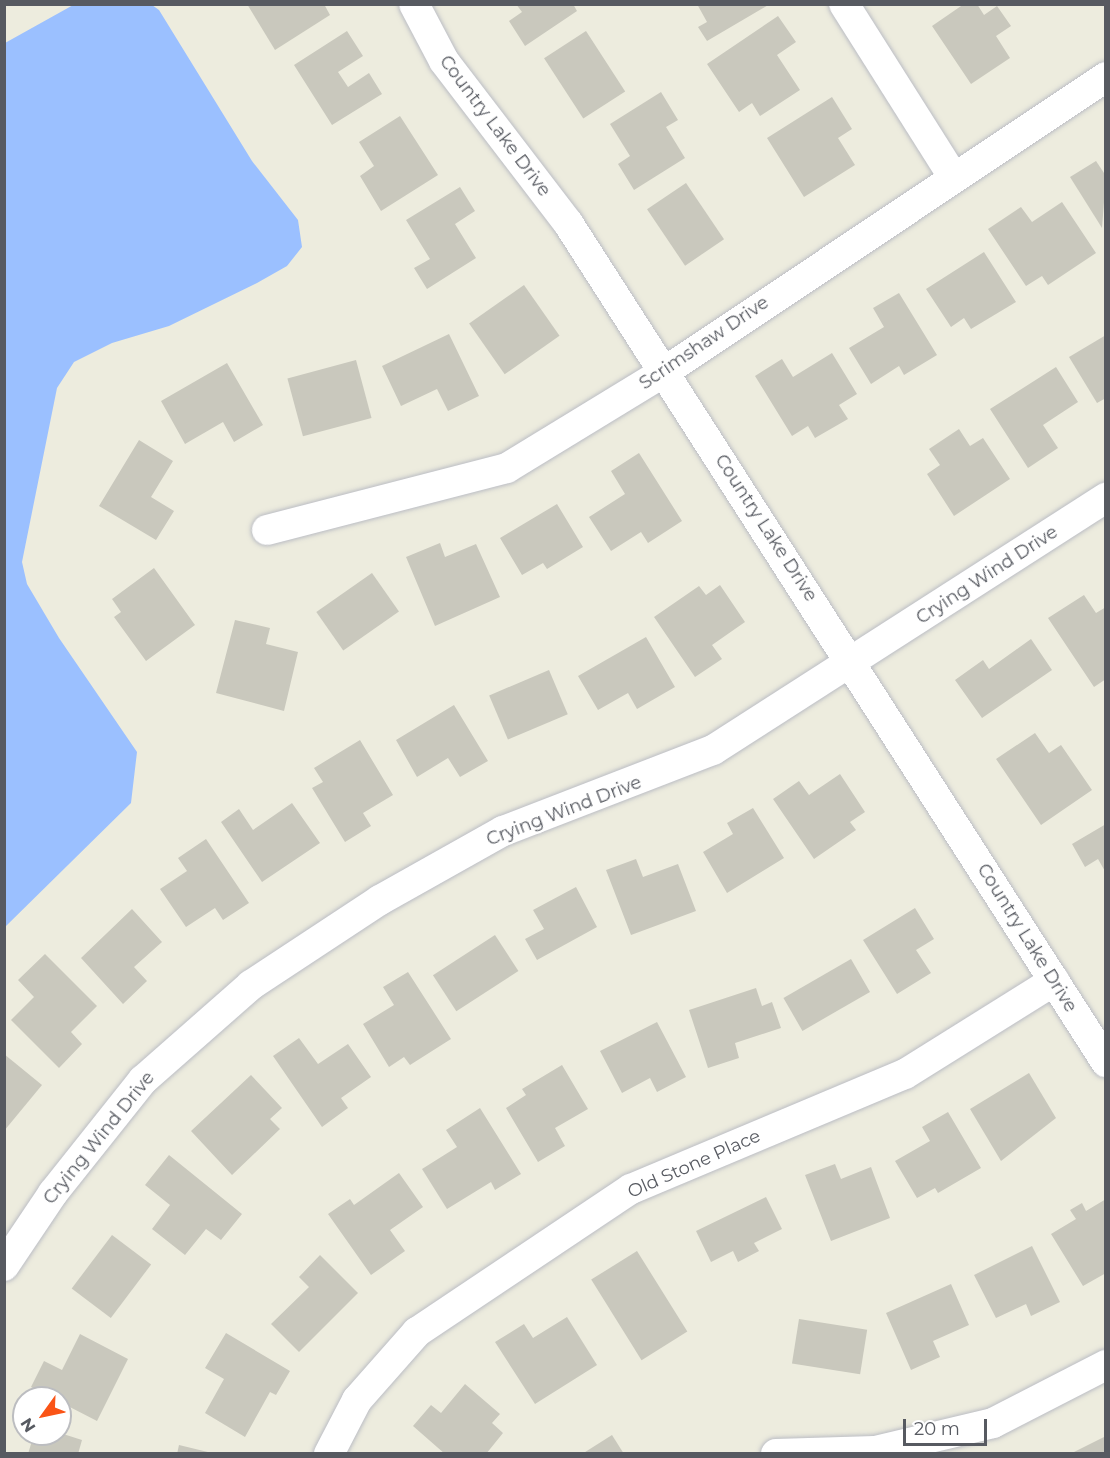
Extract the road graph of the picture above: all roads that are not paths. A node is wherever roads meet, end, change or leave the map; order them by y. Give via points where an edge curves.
1 (414, 4) edge
2 (844, 4) edge
3 (1106, 76) edge
4 (952, 175) junction
5 (664, 372) junction
6 (1106, 498) edge
7 (267, 530) dead end
8 (854, 662) junction
9 (1054, 981) junction
10 (1106, 1062) edge
11 (4, 1266) edge
12 (1106, 1365) edge
13 (329, 1454) edge
14 (777, 1454) edge

1 - 5 street, Country Lake Drive via 444,61 568,223
2 - 4 street
3 - 4 street, Scrimshaw Drive
4 - 5 street, Scrimshaw Drive
5 - 7 street, Scrimshaw Drive via 507,468
5 - 8 street, Country Lake Drive
6 - 8 street, Crying Wind Drive
8 - 9 street, Country Lake Drive
8 - 11 street, Crying Wind Drive via 712,750 502,831 380,900 251,985 143,1080 53,1192
9 - 10 street, Country Lake Drive
9 - 13 street, Old Stone Place via 905,1074 631,1189 417,1332 357,1400
12 - 14 street via 993,1423 875,1452

